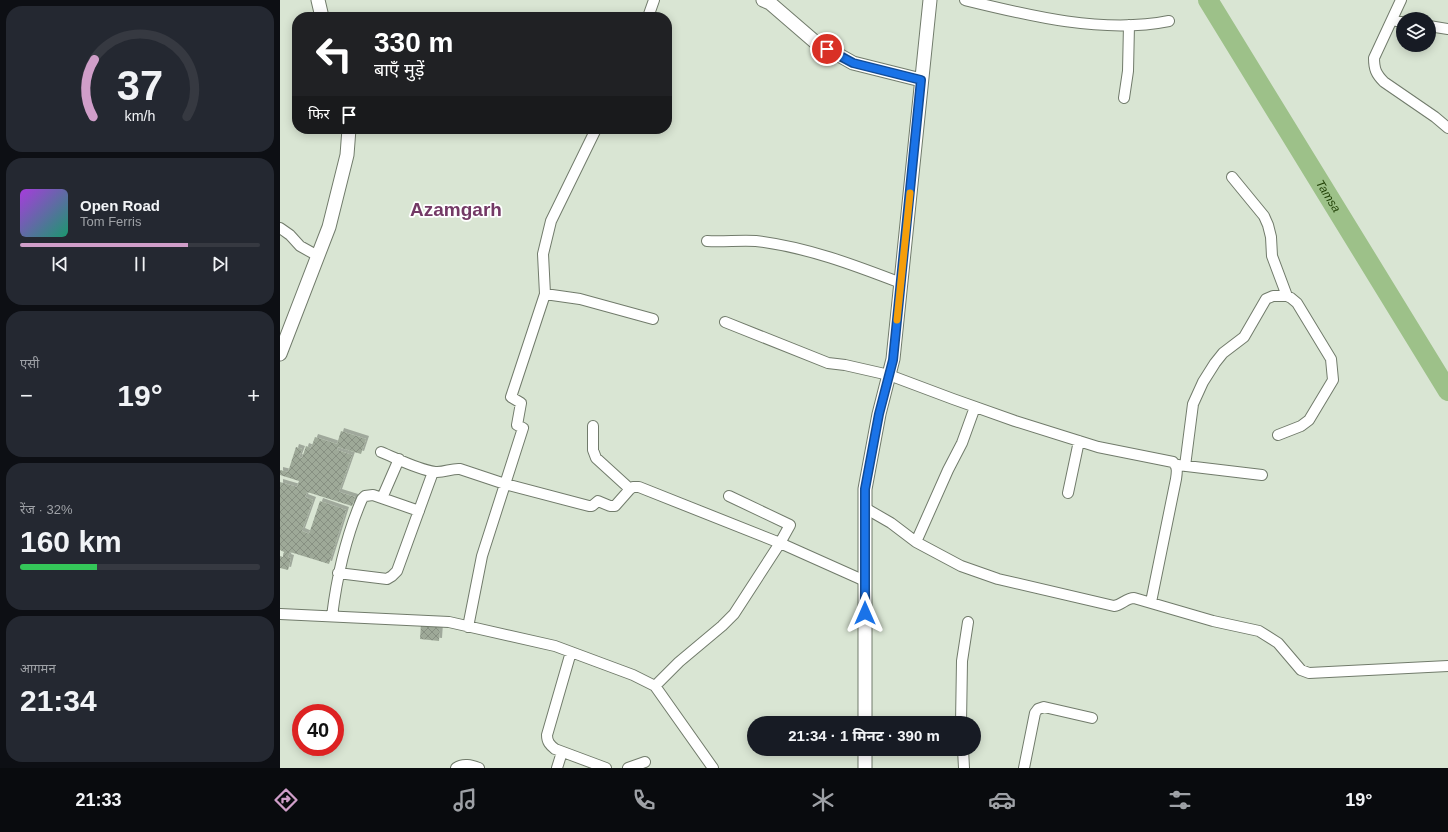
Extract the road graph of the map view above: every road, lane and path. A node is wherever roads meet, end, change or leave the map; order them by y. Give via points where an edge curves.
1 (318, 0) edge
2 (654, 0) edge
3 (763, 0) edge
4 (930, 0) edge
5 (966, 0) edge
6 (1401, 0) edge
7 (321, 12) edge
8 (650, 12) edge
9 (1392, 20) junction
10 (1169, 21) dead end
11 (1396, 21) edge
12 (1129, 25) junction
13 (1436, 27) edge
14 (1448, 29) edge
15 (921, 80) junction
16 (1124, 98) dead end
17 (1448, 128) edge
18 (349, 134) edge
19 (594, 134) edge
20 (1232, 177) dead end
21 (280, 228) edge
22 (707, 241) dead end
23 (318, 256) junction
24 (901, 283) junction
25 (545, 294) junction
26 (1287, 296) junction
27 (653, 319) dead end
28 (725, 322) dead end
29 (280, 354) edge
30 (889, 375) junction
31 (975, 407) junction
32 (594, 426) dead end
33 (1278, 435) dead end
34 (1079, 441) junction
35 (381, 452) dead end
36 (399, 459) junction
37 (1180, 466) junction
38 (434, 472) junction
39 (1262, 475) dead end
40 (505, 484) junction
41 (630, 489) junction
42 (1068, 493) dead end
43 (729, 496) dead end
44 (382, 498) junction
45 (865, 508) junction
46 (419, 511) junction
47 (916, 542) junction
48 (780, 543) junction
49 (338, 574) junction
50 (865, 581) junction
51 (1151, 602) junction
52 (280, 614) edge
53 (332, 616) junction
54 (968, 622) dead end
55 (468, 627) junction
56 (571, 652) junction
57 (1448, 666) edge
58 (656, 686) junction
59 (865, 716) edge
60 (961, 716) edge
61 (1092, 718) dead end
62 (562, 752) junction
63 (865, 756) edge
64 (963, 756) edge
65 (645, 762) dead end
66 (456, 768) edge
67 (479, 768) edge
68 (557, 768) edge
69 (605, 768) edge
70 (628, 768) edge
71 (713, 768) edge
72 (865, 768) edge
73 (964, 768) edge
74 (1024, 768) edge

1 - 7 street
2 - 8 street
3 - 15 street via 770,3 814,42 853,63
4 - 15 street
5 - 12 street via 1048,18 1090,24
6 - 9 street
9 - 11 street
9 - 17 street via 1374,58 1377,76
10 - 12 street
12 - 16 street via 1128,71
13 - 14 street
15 - 24 street
18 - 23 street via 347,155 329,227
19 - 25 street via 551,221 544,254
20 - 26 street via 1264,216 1268,225 1272,256
21 - 23 street via 290,234 300,246
22 - 24 street via 746,241 779,245 827,256
23 - 29 street
24 - 30 street via 893,360
25 - 27 street via 580,299
25 - 40 street via 511,397 521,404 517,425 523,428
26 - 33 street via 1298,303 1331,359 1333,380 1309,420
26 - 37 street via 1266,299 1244,337 1223,353 1210,370 1193,404
28 - 30 street via 828,363
30 - 31 street
30 - 45 street via 865,489
31 - 34 street
31 - 47 street via 962,443
32 - 41 street via 593,450 596,458
34 - 37 street via 1125,453 1167,460
34 - 42 street
35 - 36 street
36 - 38 street
36 - 44 street
37 - 39 street
37 - 51 street
38 - 40 street via 445,472 455,468
38 - 46 street
40 - 41 street via 588,506 598,501 615,506
40 - 55 street via 482,556
41 - 48 street via 639,488
43 - 48 street via 790,525
44 - 46 street
44 - 49 street via 369,495 362,499
45 - 47 street
45 - 50 street
46 - 49 street via 392,576 387,579
47 - 51 street via 961,566 998,579 1114,606 1131,598
48 - 50 street
48 - 58 street via 731,618 679,662
49 - 53 street
50 - 59 street
51 - 57 street via 1213,621 1259,631 1278,643 1301,670 1309,673
52 - 53 street
53 - 55 street via 449,622
54 - 60 street via 962,661
55 - 56 street via 555,646
56 - 58 street
56 - 62 street via 547,735 550,745
58 - 71 street
61 - 74 street via 1044,707 1038,709
62 - 68 street
62 - 69 street
63 - 72 street
64 - 73 street
65 - 70 street
66 - 67 street via 460,765

